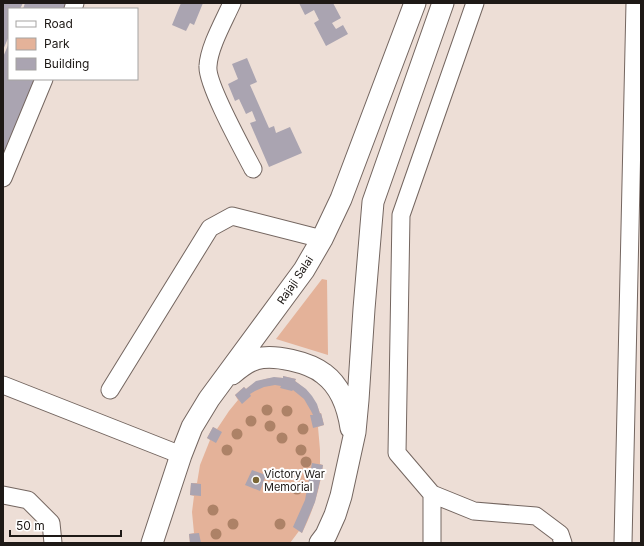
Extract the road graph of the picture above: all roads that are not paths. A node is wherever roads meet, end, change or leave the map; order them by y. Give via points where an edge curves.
1 (232, 3) edge
2 (415, 3) edge
3 (443, 3) edge
4 (476, 3) edge
5 (635, 3) edge
6 (44, 80) edge
7 (636, 155) edge
8 (253, 170) dead end
9 (3, 178) edge
10 (322, 239) junction
11 (3, 385) edge
12 (220, 385) junction
13 (110, 390) dead end
14 (353, 442) junction
15 (181, 455) junction
16 (432, 494) junction
17 (3, 495) edge
18 (160, 520) junction
19 (324, 540) edge
20 (53, 543) edge
21 (152, 543) edge
22 (167, 543) edge
23 (432, 543) edge
24 (563, 543) edge
25 (623, 543) edge

1 - 8 street via 210,54 207,68 213,88
2 - 10 main road, Rajaji Salai via 344,191
3 - 14 main road via 373,202
4 - 16 street via 401,215 397,453
5 - 7 street
6 - 9 street
7 - 25 street
10 - 12 main road, Rajaji Salai via 304,270
10 - 13 street via 232,216 210,228
11 - 15 street
12 - 14 main road via 239,368 256,359 274,357 309,365 324,373 335,385 349,417
12 - 15 main road, Rajaji Salai via 192,427
14 - 19 main road via 341,496
15 - 18 main road, Rajaji Salai
16 - 23 street
16 - 24 street via 474,511 536,516 560,534
17 - 20 street via 28,500 51,522
18 - 21 main road, Rajaji Salai
18 - 22 main road

